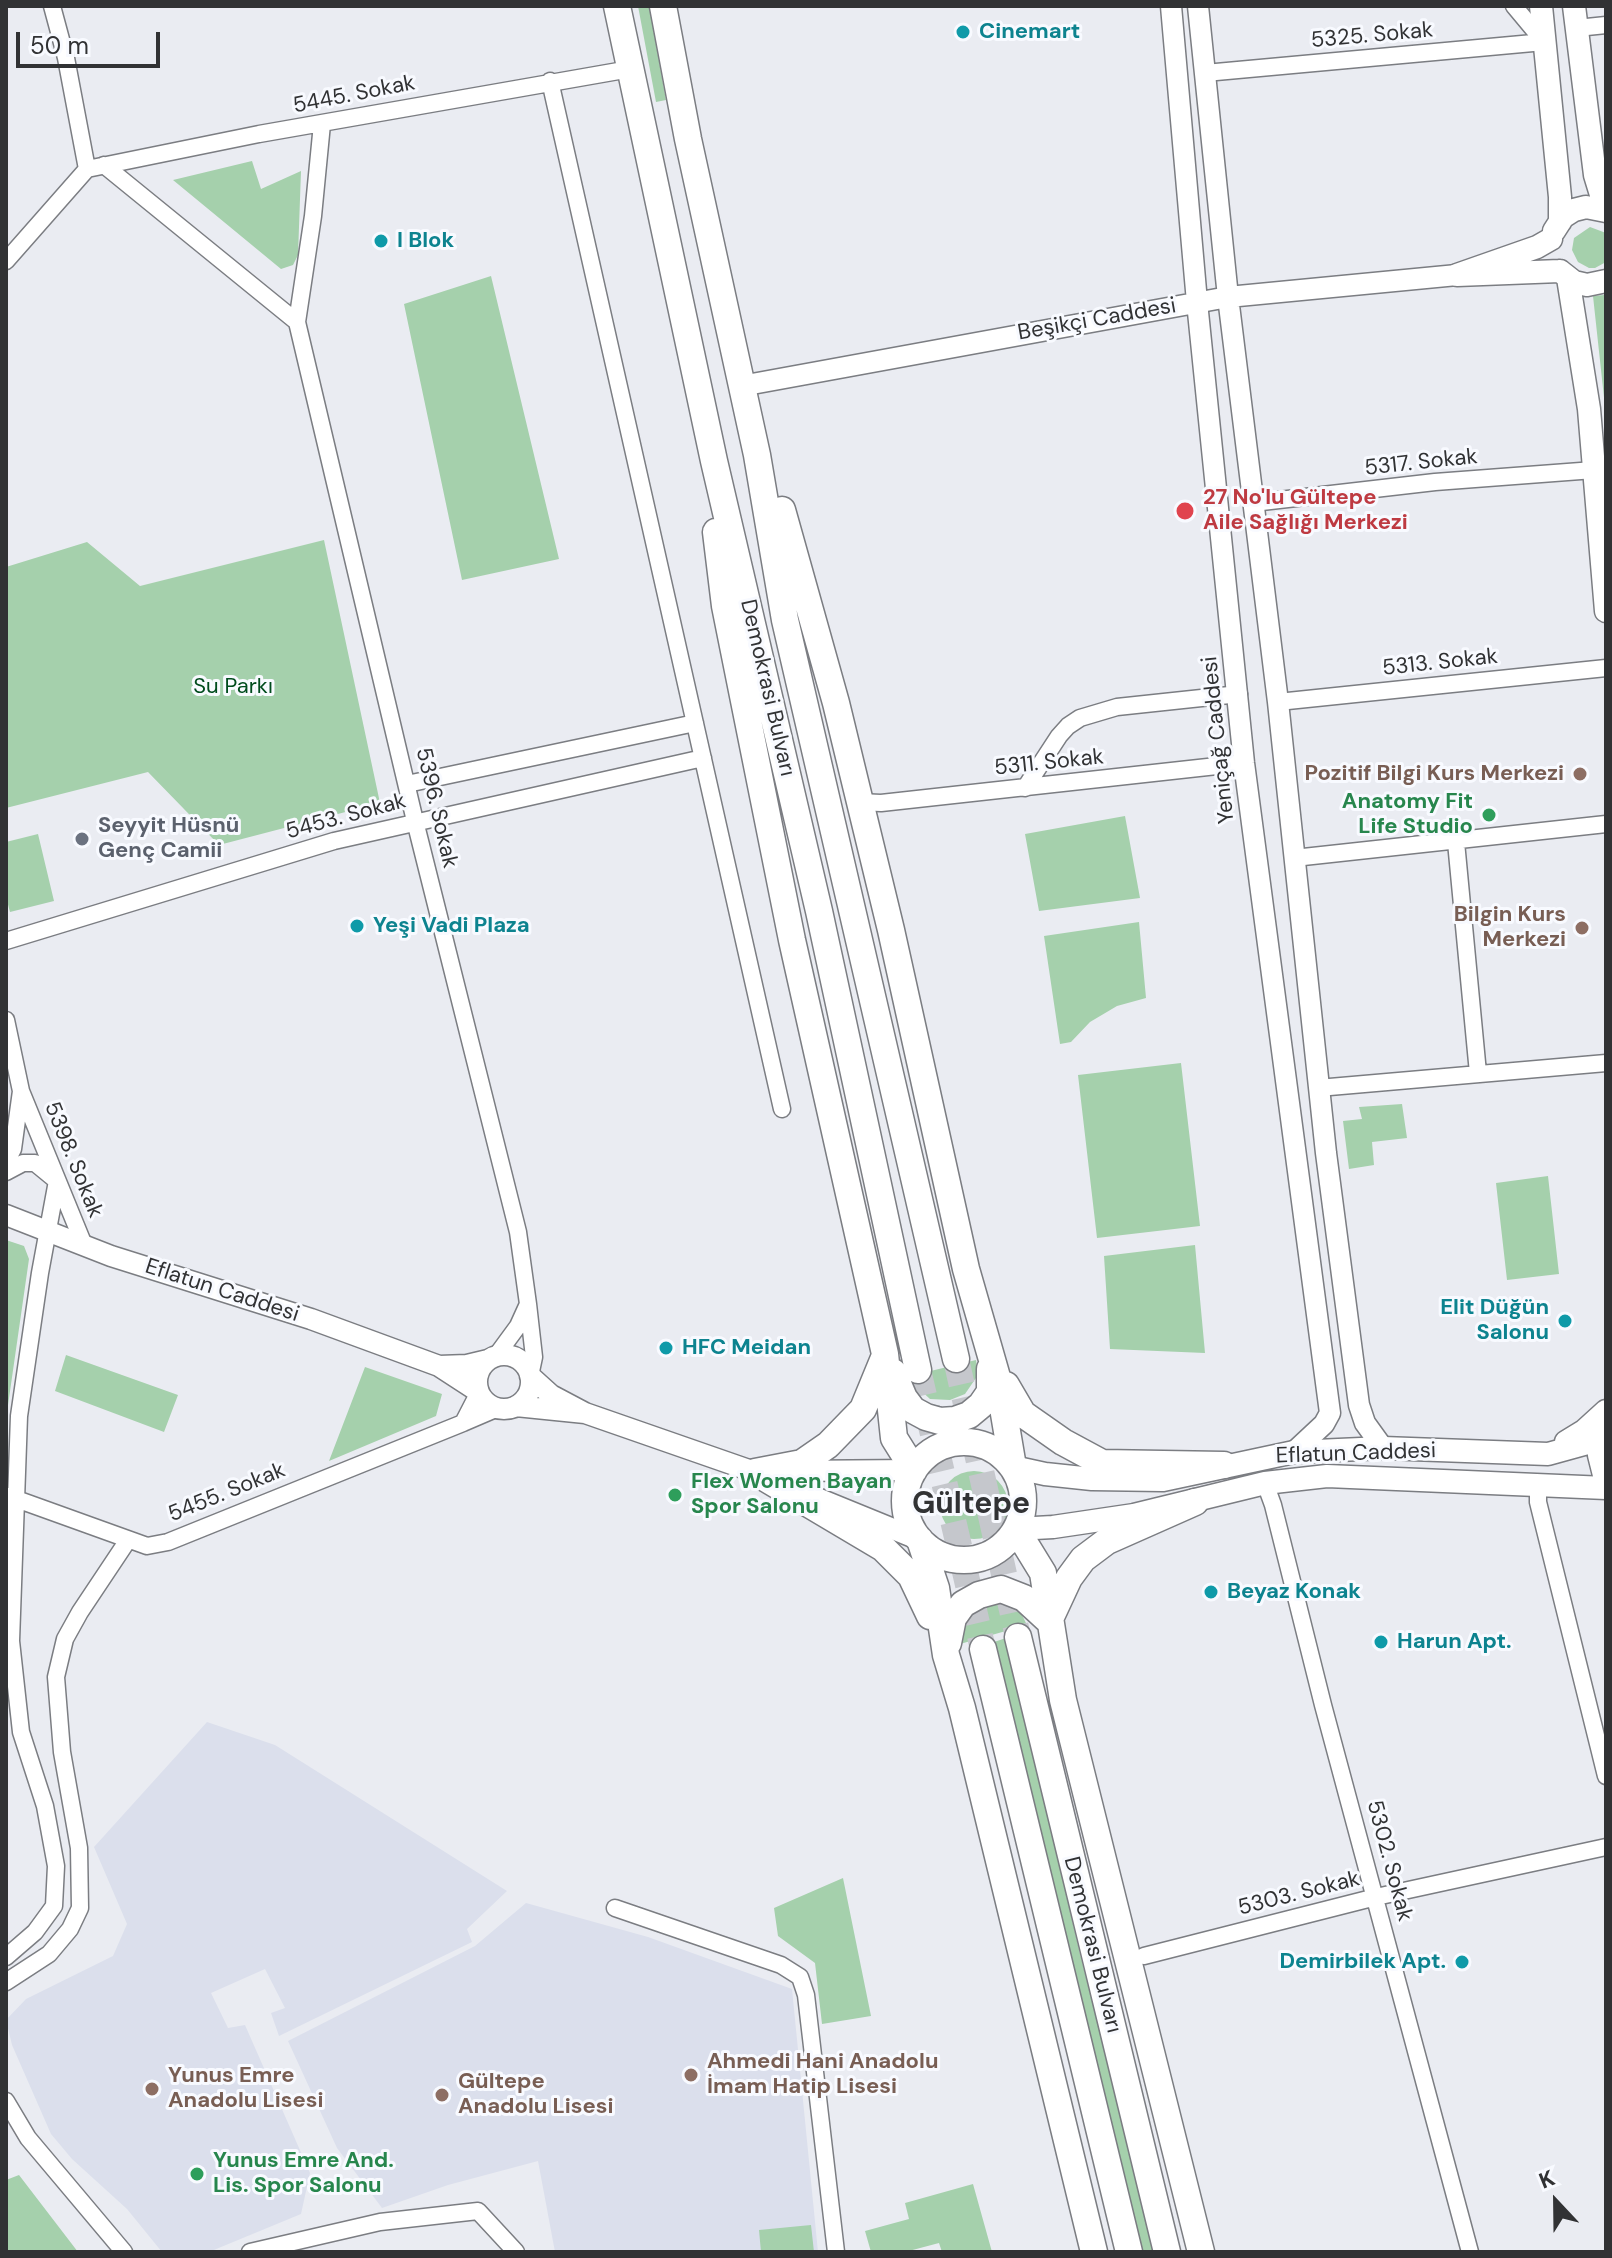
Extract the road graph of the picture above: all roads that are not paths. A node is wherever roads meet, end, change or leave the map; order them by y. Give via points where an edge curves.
1 (52, 6) edge
2 (617, 6) edge
3 (663, 6) edge
4 (1171, 6) edge
5 (1198, 6) edge
6 (1514, 6) edge
7 (1541, 6) edge
8 (1576, 17) edge
9 (1606, 25) edge
10 (1544, 42) junction
11 (630, 69) junction
12 (1205, 73) junction
13 (550, 81) junction
14 (322, 124) junction
15 (1590, 139) junction
16 (104, 165) junction
17 (1606, 167) edge
18 (87, 169) junction
19 (1606, 211) edge
20 (1556, 231) junction
21 (6, 261) edge
22 (1564, 274) junction
23 (1457, 275) junction
24 (1606, 281) edge
25 (1228, 297) junction
26 (1197, 302) junction
27 (297, 322) junction
28 (741, 386) junction
29 (757, 455) junction
30 (714, 461) junction
31 (1594, 470) junction
32 (1253, 503) junction
33 (1606, 611) edge
34 (1606, 668) edge
35 (1239, 694) junction
36 (1278, 702) junction
37 (695, 723) junction
38 (703, 758) junction
39 (1244, 763) junction
40 (407, 784) junction
41 (1025, 788) junction
42 (859, 802) junction
43 (415, 821) junction
44 (1606, 824) edge
45 (1456, 842) junction
46 (1294, 858) junction
47 (6, 941) edge
48 (6, 1020) edge
49 (1606, 1063) edge
50 (1478, 1073) junction
51 (1318, 1088) junction
52 (21, 1091) junction
53 (782, 1109) dead end
54 (6, 1163) edge
55 (6, 1172) edge
56 (57, 1181) junction
57 (6, 1215) edge
58 (47, 1231) junction
59 (84, 1245) junction
60 (528, 1304) junction
61 (989, 1346) junction
62 (885, 1354) junction
63 (492, 1358) junction
64 (956, 1359) tunnel mouth
65 (439, 1366) junction
66 (918, 1370) tunnel mouth
67 (530, 1376) junction
68 (479, 1392) junction
69 (507, 1407) junction
70 (1606, 1412) edge
71 (585, 1413) junction
72 (463, 1423) junction
73 (1603, 1439) edge
74 (1383, 1448) junction
75 (1294, 1452) junction
76 (1548, 1454) junction
77 (1224, 1465) junction
78 (1013, 1467) junction
79 (914, 1470) junction
80 (755, 1472) junction
81 (1265, 1483) junction
82 (1538, 1484) junction
83 (1606, 1485) edge
84 (11, 1497) edge
85 (1195, 1502) junction
86 (1016, 1529) junction
87 (128, 1540) junction
88 (920, 1540) junction
89 (1049, 1621) junction
90 (1018, 1637) tunnel mouth
91 (983, 1649) tunnel mouth
92 (946, 1655) junction
93 (1606, 1776) edge
94 (1606, 1847) edge
95 (1376, 1897) junction
96 (615, 1908) dead end
97 (1144, 1956) dead end
98 (6, 1957) edge
99 (6, 1982) edge
100 (6, 2101) edge
101 (124, 2252) edge
102 (250, 2252) edge
103 (516, 2252) edge
104 (836, 2252) edge
105 (1094, 2252) edge
106 (1129, 2252) edge
107 (1167, 2252) edge
108 (1201, 2252) edge
109 (1470, 2252) edge

1 - 18 street
2 - 11 highway, Demokrasi Bulvarı
3 - 28 highway, Demokrasi Bulvarı
4 - 26 street, Yeniçağ Caddesi
5 - 12 street
6 - 10 street
7 - 10 main road
8 - 9 street
8 - 15 main road
10 - 12 street, 5325. Sokak
10 - 20 main road via 1560,197
11 - 13 street, 5445. Sokak
11 - 30 highway, Demokrasi Bulvarı
12 - 25 street
13 - 14 street, 5445. Sokak
13 - 37 street
14 - 16 street, 5445. Sokak
14 - 27 street
15 - 17 main road
15 - 19 main road
16 - 18 street, 5445. Sokak
16 - 27 street
18 - 21 street
19 - 20 main road, Beşikçi Caddesi via 1574,210
20 - 22 main road via 1551,253
20 - 23 main road, Beşikçi Caddesi via 1537,247
22 - 23 main road, Beşikçi Caddesi
22 - 24 main road, Beşikçi Caddesi via 1587,285
22 - 31 main road via 1589,409
23 - 25 street, Beşikçi Caddesi
25 - 26 street, Beşikçi Caddesi
25 - 32 street
26 - 28 street, Beşikçi Caddesi
26 - 35 street, Yeniçağ Caddesi
27 - 40 street, 5396. Sokak
28 - 29 highway, Demokrasi Bulvarı
29 - 42 highway via 780,505
29 - 64 highway, Demokrasi Bulvarı via 785,620
30 - 62 highway via 725,606 792,940
30 - 66 highway, Demokrasi Bulvarı
31 - 32 street, 5317. Sokak
31 - 33 main road
32 - 36 street
34 - 36 street, 5313. Sokak
35 - 39 street, Yeniçağ Caddesi
35 - 41 street via 1117,707 1080,718 1059,736
36 - 46 street
37 - 38 street
37 - 40 street
38 - 43 street, 5453. Sokak
38 - 53 street
39 - 41 street, 5311. Sokak
39 - 75 street, Yeniçağ Caddesi via 1330,1413
40 - 43 street, 5396. Sokak
41 - 42 street, 5311. Sokak
42 - 61 highway via 966,1269
43 - 47 street, 5453. Sokak
43 - 60 street, 5396. Sokak via 518,1232
44 - 45 street
45 - 46 street
45 - 50 street
46 - 51 street
48 - 52 street, 5398. Sokak
49 - 50 street
50 - 51 street
51 - 74 street via 1359,1405
52 - 54 street, 5398. Sokak
52 - 56 street, 5398. Sokak
55 - 56 street via 35,1163
56 - 58 street
56 - 59 street, 5398. Sokak
57 - 58 street, Eflatun Caddesi
58 - 59 street, Eflatun Caddesi
58 - 84 street
59 - 65 street, Eflatun Caddesi
60 - 63 street
60 - 67 street, 5396. Sokak via 534,1357
61 - 62 highway via 990,1392 969,1415 955,1420 940,1421 913,1410
61 - 77 highway via 1023,1414 1102,1463
61 - 78 highway
62 - 79 highway via 894,1438
62 - 80 highway via 863,1409 828,1445 802,1463
63 - 65 street
63 - 67 street via 505,1355 521,1361
63 - 68 street via 478,1374
65 - 68 street
67 - 69 street via 528,1394
67 - 71 street via 551,1395
68 - 69 street via 490,1405
68 - 72 street
69 - 71 street
69 - 72 street, 5455. Sokak
70 - 73 main road
70 - 76 main road
71 - 80 street
72 - 87 street, 5455. Sokak via 168,1542 147,1546
73 - 76 main road, Eflatun Caddesi
73 - 83 main road via 1600,1465
74 - 75 main road, Eflatun Caddesi
74 - 76 main road, Eflatun Caddesi
75 - 77 main road, Eflatun Caddesi
77 - 78 main road, Eflatun Caddesi via 1163,1480 1092,1479
78 - 79 highway via 990,1447 958,1442 929,1454
78 - 86 highway via 1024,1504
79 - 80 street
79 - 88 highway via 905,1499
80 - 88 street
80 - 92 highway via 883,1548 911,1576
81 - 82 main road, Eflatun Caddesi via 1327,1476
81 - 85 main road, Eflatun Caddesi
81 - 95 street, 5302. Sokak
82 - 83 main road, Eflatun Caddesi
82 - 93 street via 1538,1502
84 - 87 street, 5455. Sokak
84 - 98 street via 11,1641 21,1732 45,1806 56,1866 54,1906
85 - 86 main road, Eflatun Caddesi
85 - 89 highway via 1107,1541 1083,1559
86 - 88 highway via 994,1552 963,1560 933,1551
86 - 89 highway via 1043,1573
87 - 99 street via 65,1639 56,1677 62,1752 79,1848 80,1908 49,1954
88 - 92 highway via 936,1588
89 - 92 highway via 1024,1598 1007,1591 979,1595 953,1618
89 - 108 highway via 1063,1700
90 - 107 highway, Demokrasi Bulvarı
91 - 106 highway, Demokrasi Bulvarı
92 - 105 highway
94 - 95 street, 5303. Sokak
95 - 97 street, 5303. Sokak
95 - 109 street, 5302. Sokak
96 - 104 street via 781,1965 800,1977
100 - 101 street via 28,2138
102 - 103 street via 380,2222 478,2211

